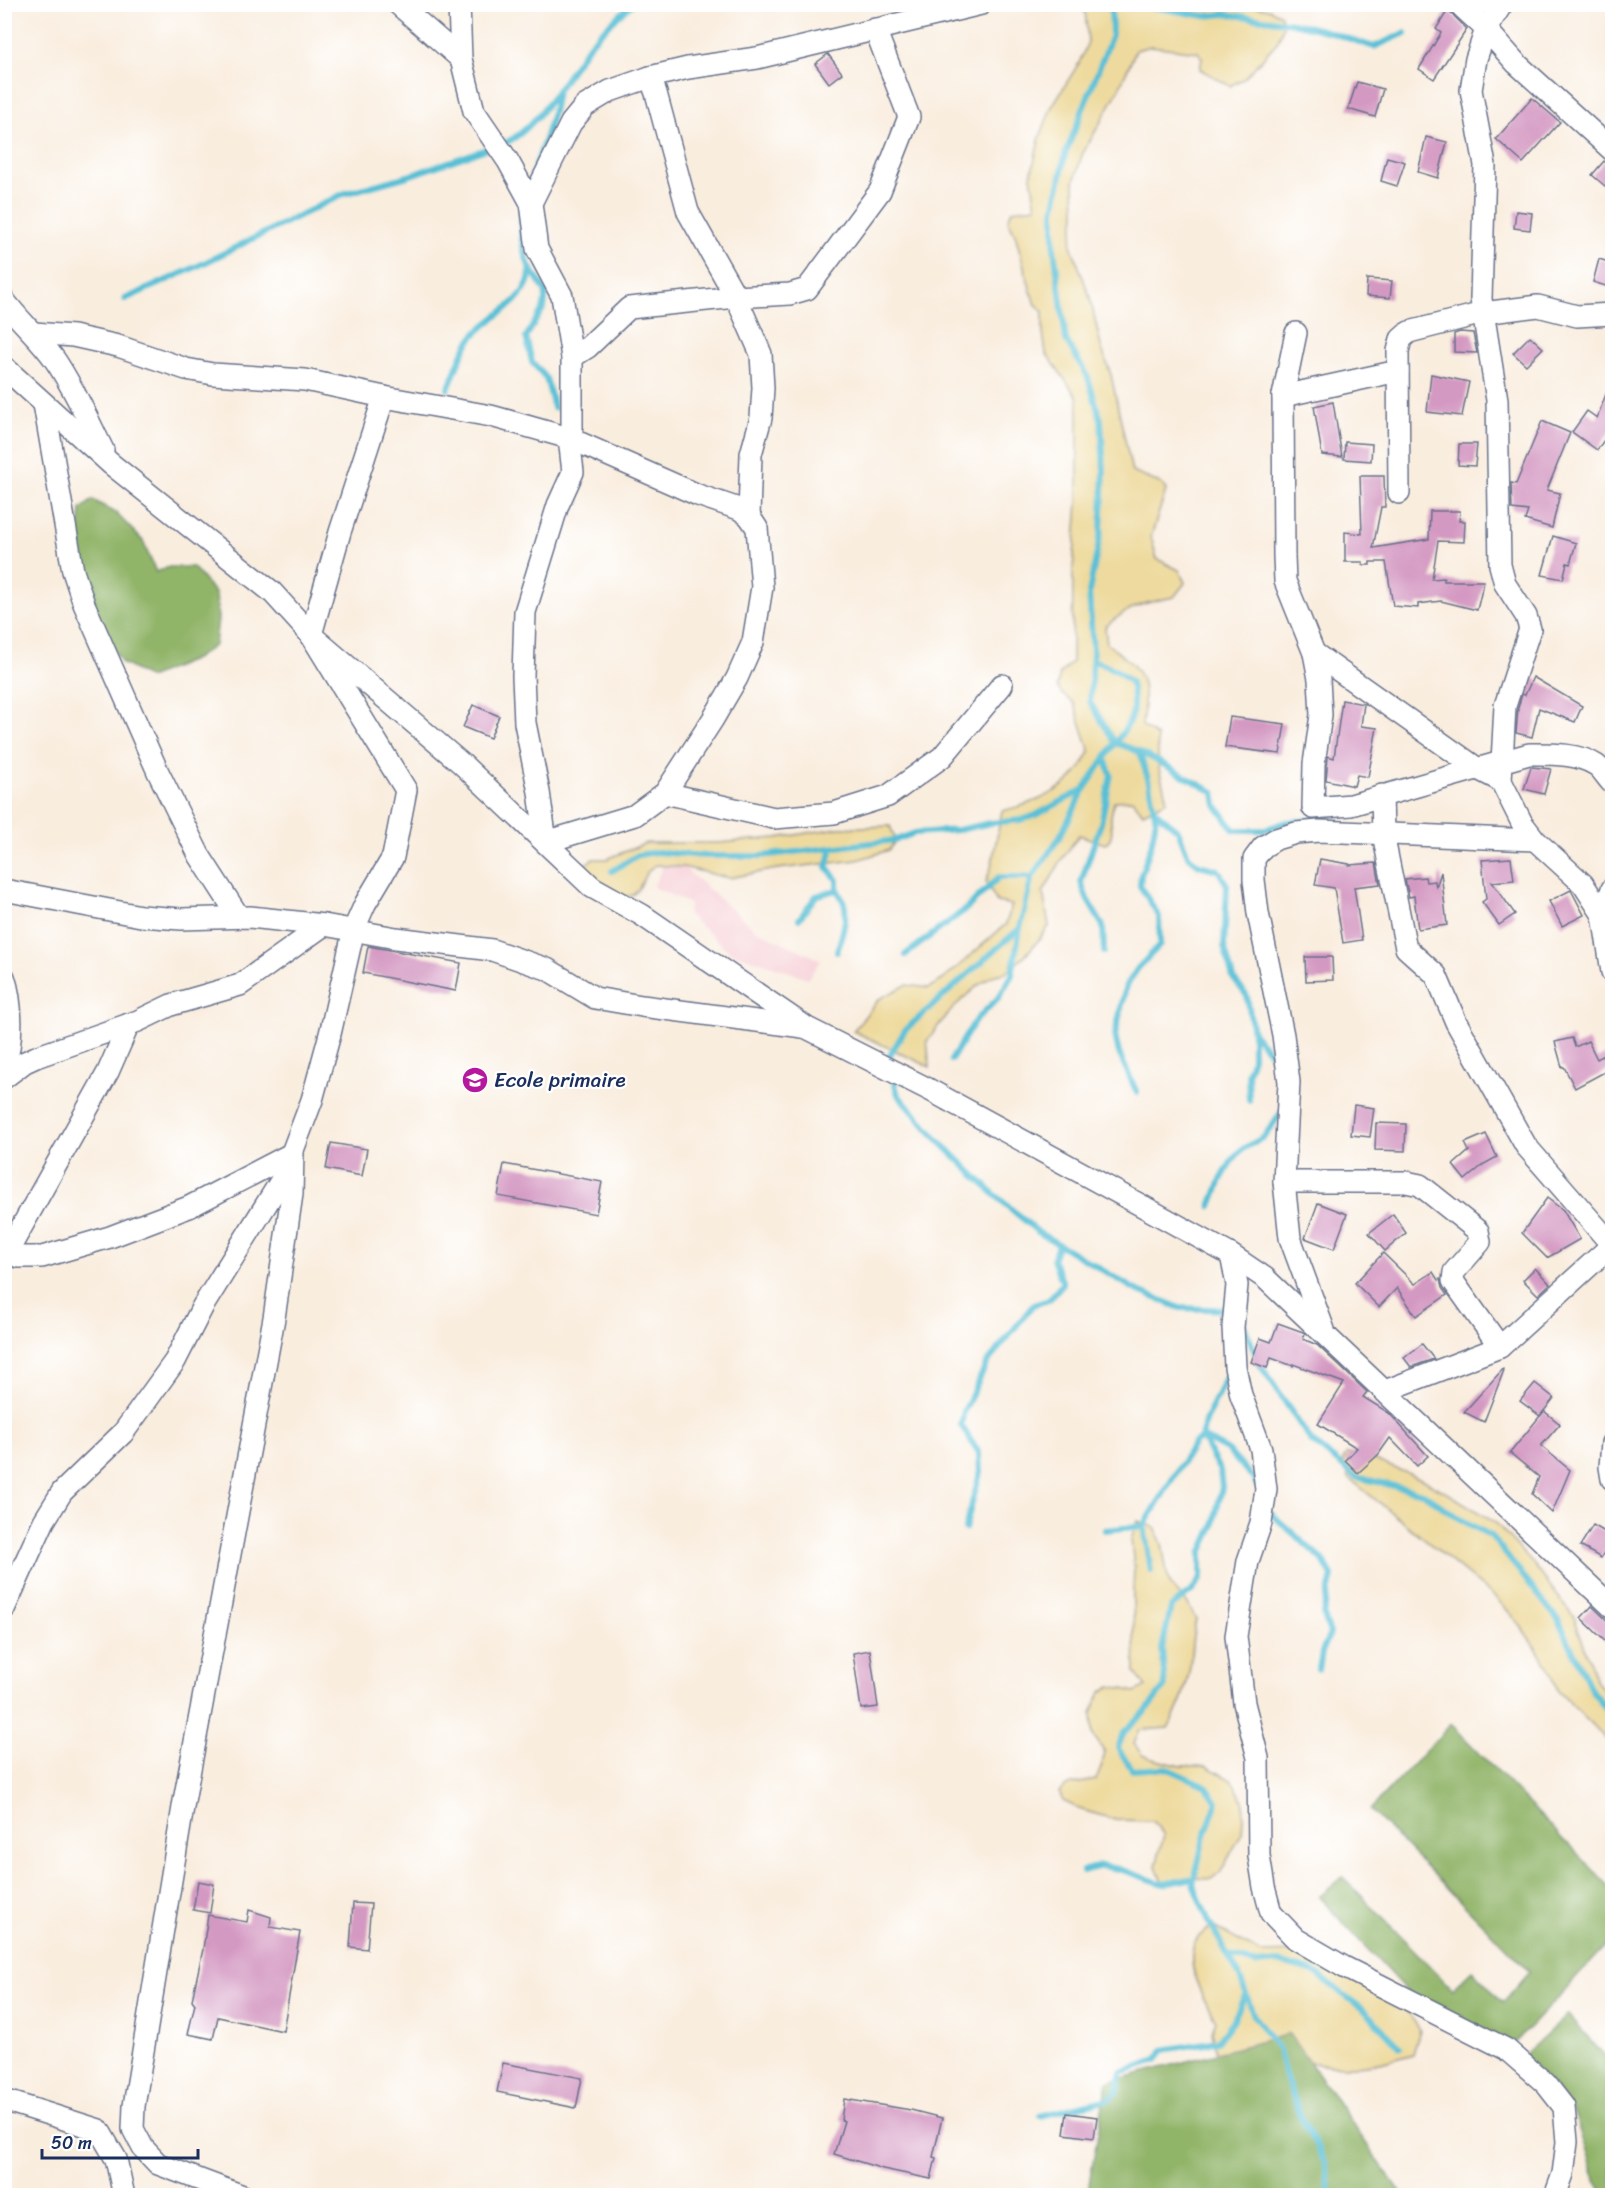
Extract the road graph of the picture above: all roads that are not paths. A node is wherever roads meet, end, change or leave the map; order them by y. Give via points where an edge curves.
1 (398, 4) edge
2 (459, 4) edge
3 (981, 4) edge
4 (1459, 4) edge
5 (1502, 4) edge
6 (875, 29) junction
7 (1486, 29) junction
8 (461, 59) junction
9 (650, 77) junction
10 (1612, 150) edge
11 (531, 203) junction
12 (736, 297) junction
13 (4, 300) edge
14 (1483, 313) junction
15 (1612, 314) edge
16 (34, 333) junction
17 (1296, 333) dead end
18 (572, 357) junction
19 (4, 366) edge
20 (1398, 371) junction
21 (1283, 396) junction
22 (384, 397) junction
23 (44, 404) junction
24 (569, 438) junction
25 (111, 464) junction
26 (1399, 493) dead end
27 (749, 516) junction
28 (311, 635) junction
29 (1314, 653) junction
30 (1002, 685) dead end
31 (1478, 769) junction
32 (1501, 772) junction
33 (1612, 783) edge
34 (665, 793) junction
35 (1382, 795) junction
36 (1383, 834) junction
37 (1535, 840) junction
38 (546, 842) junction
39 (1612, 889) edge
40 (4, 890) edge
41 (1608, 914) edge
42 (238, 917) junction
43 (324, 925) junction
44 (354, 929) junction
45 (1612, 972) edge
46 (4, 977) edge
47 (129, 1024) junction
48 (807, 1028) junction
49 (4, 1065) edge
50 (4, 1078) edge
51 (293, 1153) junction
52 (1284, 1182) junction
53 (1612, 1245) edge
54 (6, 1252) edge
55 (1231, 1255) junction
56 (1325, 1334) junction
57 (1500, 1347) junction
58 (1385, 1391) junction
59 (1612, 1443) edge
60 (1612, 1479) edge
61 (1612, 1608) edge
62 (4, 1610) edge
63 (4, 2100) edge
64 (124, 2196) edge
65 (243, 2196) edge
66 (1555, 2196) edge

1 - 8 street
2 - 8 street
3 - 6 street
4 - 7 street
5 - 7 street
6 - 9 street via 757,58
6 - 12 street via 909,117 880,191 807,289 790,294
7 - 10 street via 1516,63
7 - 14 street via 1471,90 1485,165
8 - 11 street via 474,111
9 - 11 street via 610,91 585,106 571,123
9 - 12 street via 688,212
11 - 18 street via 537,249 562,296
12 - 18 street via 629,308
12 - 27 street via 760,354 763,388 761,418 751,454
13 - 16 street
14 - 15 street via 1538,306 1577,316
14 - 20 street via 1409,332 1401,339
14 - 32 street via 1497,400 1500,565 1505,584 1530,629 1505,706
16 - 22 street via 118,346 213,374 305,380
16 - 25 street via 56,361
17 - 21 street
18 - 24 street
19 - 23 street
20 - 21 street
20 - 26 street
21 - 29 street via 1286,581
22 - 24 street via 491,416
22 - 28 street
23 - 25 street
23 - 42 street via 73,570 84,604 199,855
24 - 27 street
24 - 38 street via 573,472 558,505 525,612 525,723
25 - 28 street via 272,592
27 - 34 street via 757,528 762,587 753,642 737,678
28 - 38 street via 462,764
28 - 44 street via 406,790 393,857
29 - 31 street
29 - 35 street via 1320,715 1313,808 1351,805
30 - 34 street via 942,757 888,796 834,813 774,818
31 - 32 street
31 - 35 street
32 - 33 street via 1530,754 1551,754 1583,759 1598,766
32 - 37 street via 1522,823
34 - 38 street via 635,815
35 - 36 street
36 - 37 street
36 - 52 street via 1296,833 1263,847 1254,859 1258,913 1289,1082
36 - 53 street via 1406,948 1436,975 1456,1023 1526,1146
37 - 41 street via 1583,884
38 - 48 street via 592,886 642,915
39 - 41 street
40 - 42 street via 141,916 181,920
41 - 45 street
42 - 43 street
43 - 44 street
43 - 47 street via 240,985 171,1005
44 - 48 street via 492,950 547,969 595,998 612,1002
44 - 51 street via 312,1101
46 - 49 street via 9,991 10,1022
47 - 50 street via 36,1057
47 - 54 street via 108,1072
48 - 55 street via 928,1089
51 - 54 street via 189,1207 110,1237 42,1257 19,1257
51 - 62 street via 282,1179 203,1306 175,1362 123,1433 62,1492 44,1521
51 - 65 street via 292,1194 274,1318 182,1812 134,2106 133,2129 158,2164
52 - 56 street via 1290,1238
52 - 57 street via 1420,1185 1478,1231 1480,1242 1454,1272 1453,1281
53 - 57 street
55 - 56 street via 1265,1278
55 - 66 street via 1237,1285 1235,1367 1261,1449 1266,1489 1261,1523 1248,1561 1236,1636 1244,1703 1258,1758 1259,1856 1271,1913 1296,1939 1506,2049 1546,2085 1564,2107 1563,2174
56 - 58 street
57 - 58 street
58 - 61 street
59 - 60 street
63 - 64 street via 99,2130 116,2159

